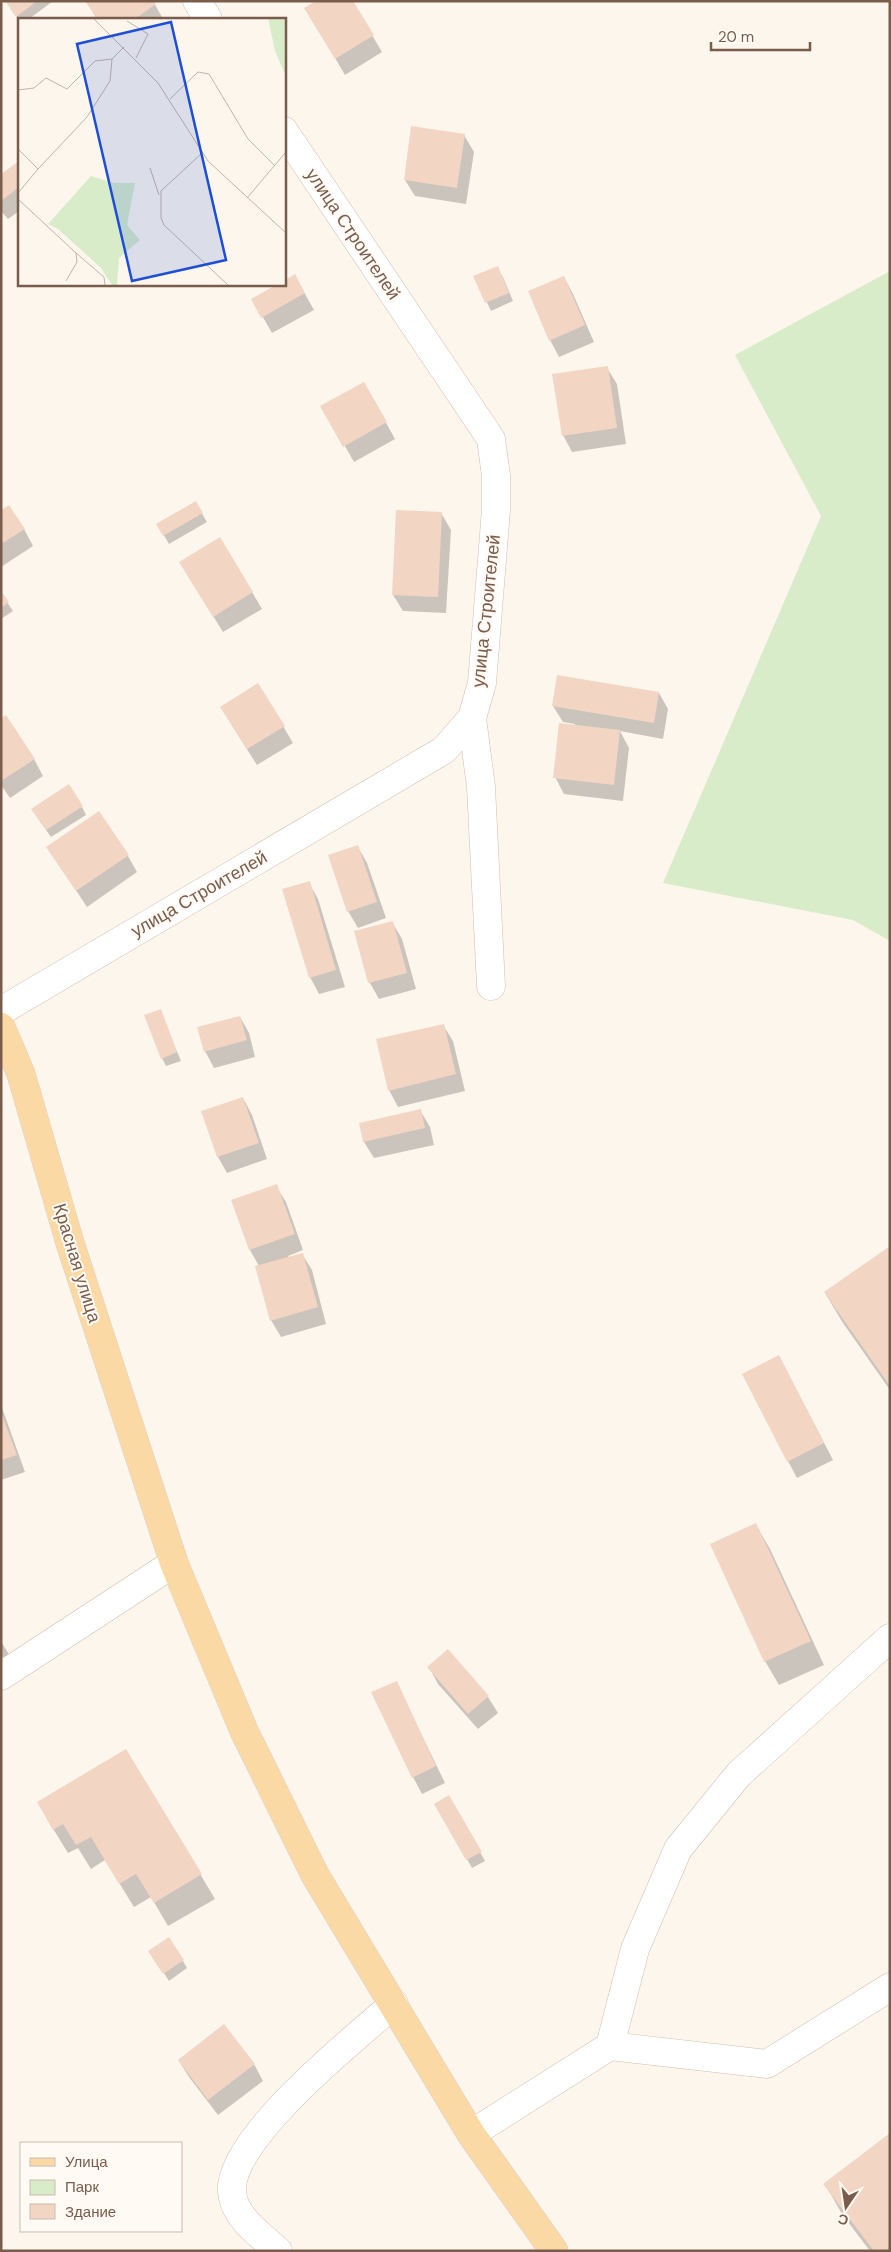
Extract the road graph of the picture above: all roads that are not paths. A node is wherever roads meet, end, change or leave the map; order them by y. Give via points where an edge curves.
1 (196, 1) edge
2 (207, 18) edge
3 (285, 132) edge
4 (472, 718) junction
5 (491, 986) dead end
6 (1, 1011) edge
7 (1, 1027) edge
8 (174, 1563) junction
9 (890, 1638) edge
10 (1, 1676) edge
11 (890, 1987) edge
12 (394, 2004) junction
13 (610, 2046) junction
14 (471, 2134) junction
15 (278, 2251) edge
16 (554, 2251) edge

1 - 2 street
3 - 4 street, улица Строителей via 491,438 496,510 482,683
4 - 5 street via 481,787
4 - 6 street, улица Строителей via 444,750
7 - 8 main road, Красная улица via 20,1074 70,1243
8 - 10 street
8 - 12 main road, Красная улица via 244,1731 315,1875
9 - 13 street via 739,1774 678,1849 635,1949
11 - 13 street via 767,2064
12 - 14 main road, Красная улица
12 - 15 street via 274,2114 246,2150 235,2174 232,2191 236,2209
13 - 14 street
14 - 16 main road, Красная улица

